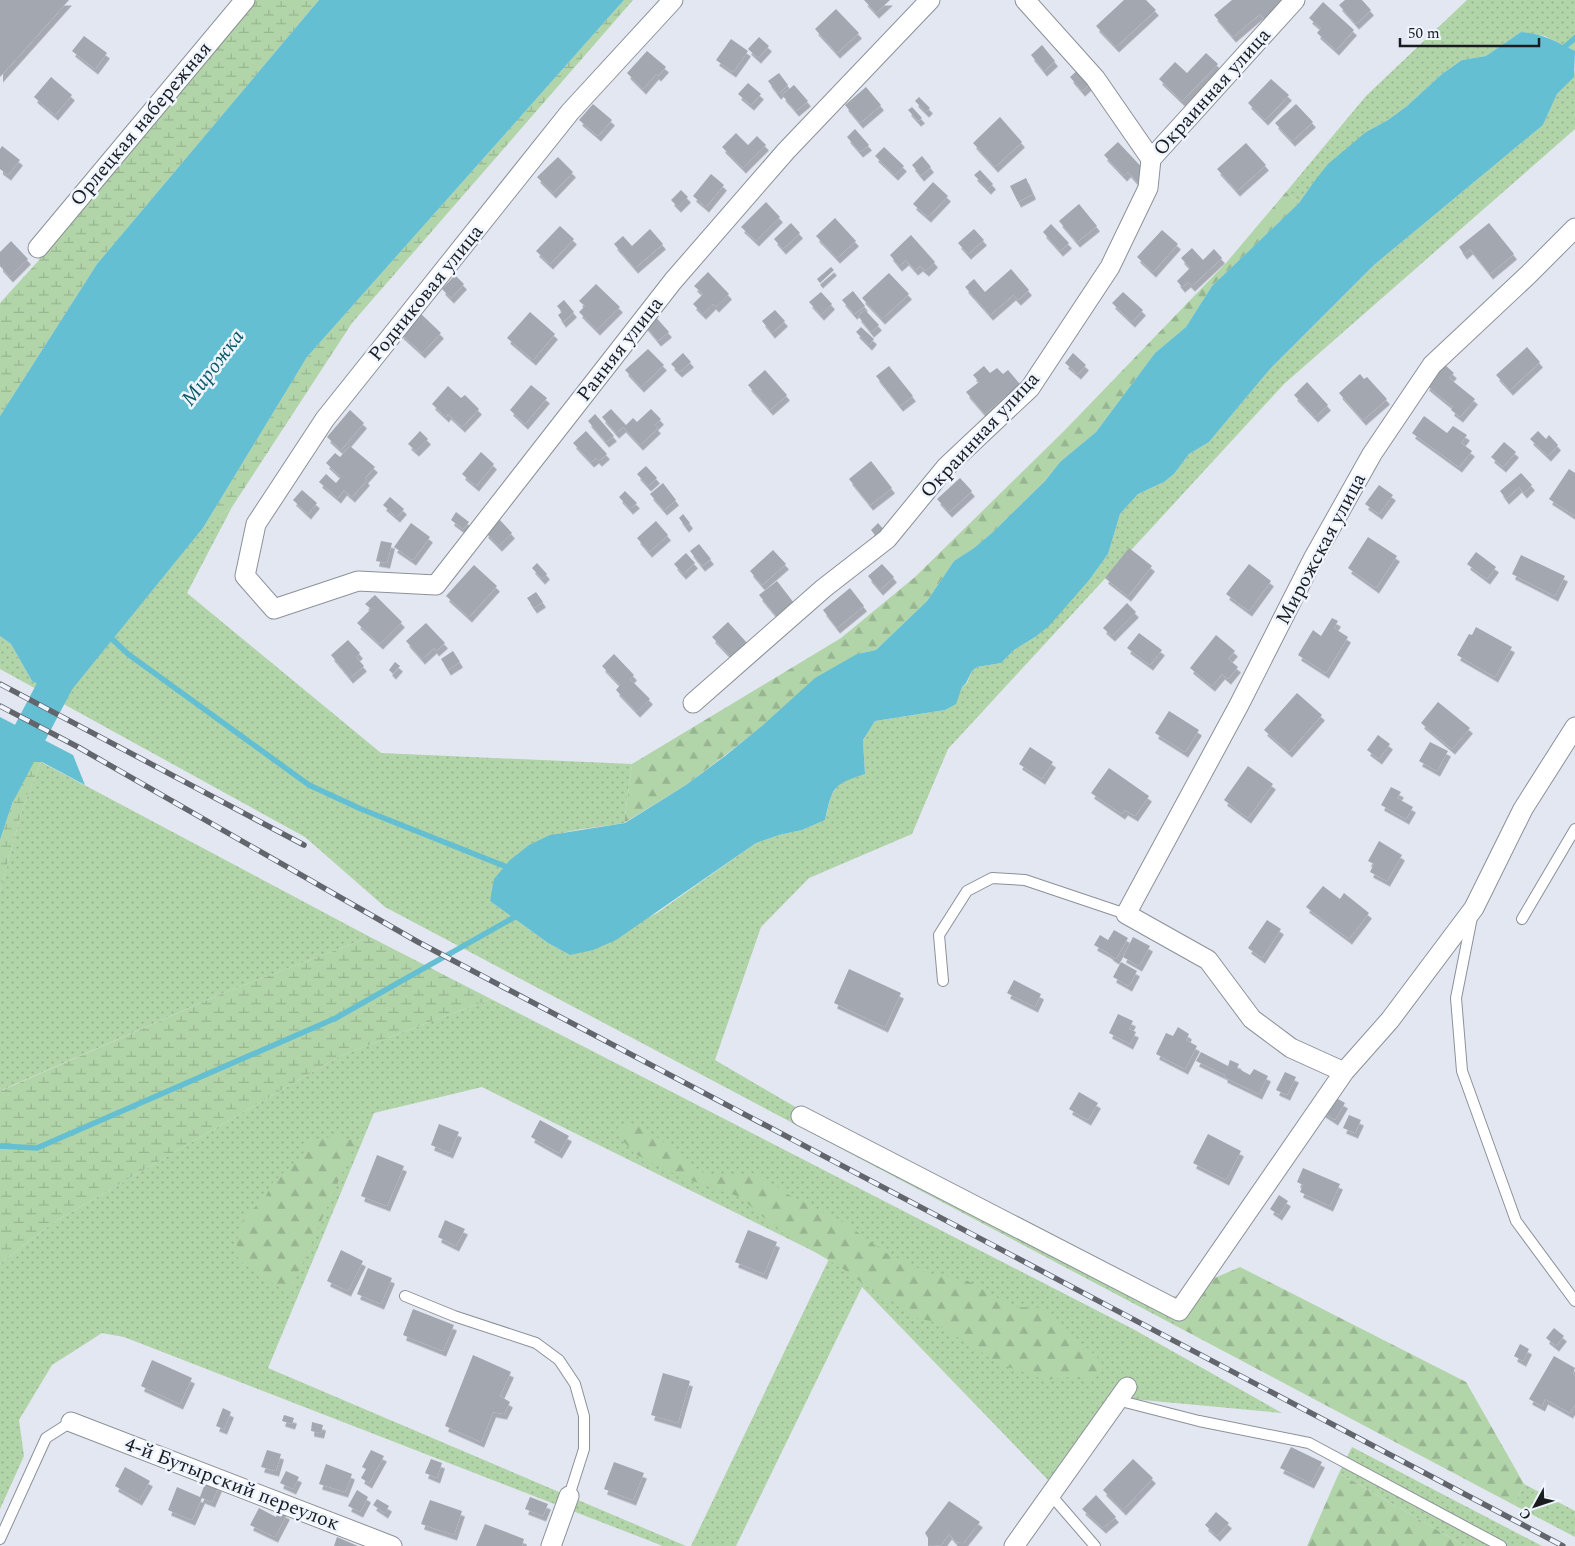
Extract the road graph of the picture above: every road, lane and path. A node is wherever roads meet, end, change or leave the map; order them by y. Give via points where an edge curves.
1 (245, 0) edge
2 (673, 0) edge
3 (930, 0) edge
4 (1025, 0) edge
5 (1295, 0) edge
6 (1151, 159) junction
7 (1575, 228) edge
8 (38, 248) dead end
9 (274, 609) joint
10 (693, 703) dead end
11 (1575, 726) edge
12 (1575, 829) edge
13 (1474, 908) junction
14 (1126, 914) junction
15 (1522, 919) dead end
16 (943, 980) dead end
17 (1344, 1072) junction
18 (801, 1116) dead end
19 (406, 1296) dead end
20 (1575, 1301) edge
21 (1122, 1393) joint
22 (71, 1422) joint
23 (569, 1496) joint
24 (1052, 1497) junction
25 (0, 1539) edge
26 (392, 1546) edge
27 (551, 1546) edge
28 (1014, 1546) edge
29 (1095, 1546) edge
30 (1501, 1546) edge

1 - 8 street, Орлецкая набережная
2 - 9 street, Родниковая улица via 570,112 472,234 325,419 256,524 246,576
3 - 9 street, Ранняя улица via 786,151 674,280 436,585 358,580
4 - 6 street via 1095,78
5 - 6 street, Окраинная улица
6 - 10 street, Окраинная улица via 1148,188 1110,267 1030,388 946,467 887,539 824,588
7 - 14 street, Мирожская улица via 1432,365 1372,454 1313,559 1239,705
11 - 13 street via 1523,809
12 - 15 lane
13 - 17 street via 1390,1020
13 - 20 lane via 1456,998 1462,1071 1516,1221
14 - 16 lane via 1025,880 992,878 967,891 939,935
14 - 17 street via 1208,960 1252,1019 1291,1048
17 - 18 street via 1179,1311
19 - 23 lane via 536,1343 559,1360 575,1384 584,1416 584,1449
21 - 24 street
21 - 30 lane via 1198,1421 1309,1443
22 - 25 lane via 46,1438
22 - 26 street, 4-й Бутырский переулок
23 - 27 street
24 - 28 street
24 - 29 lane

